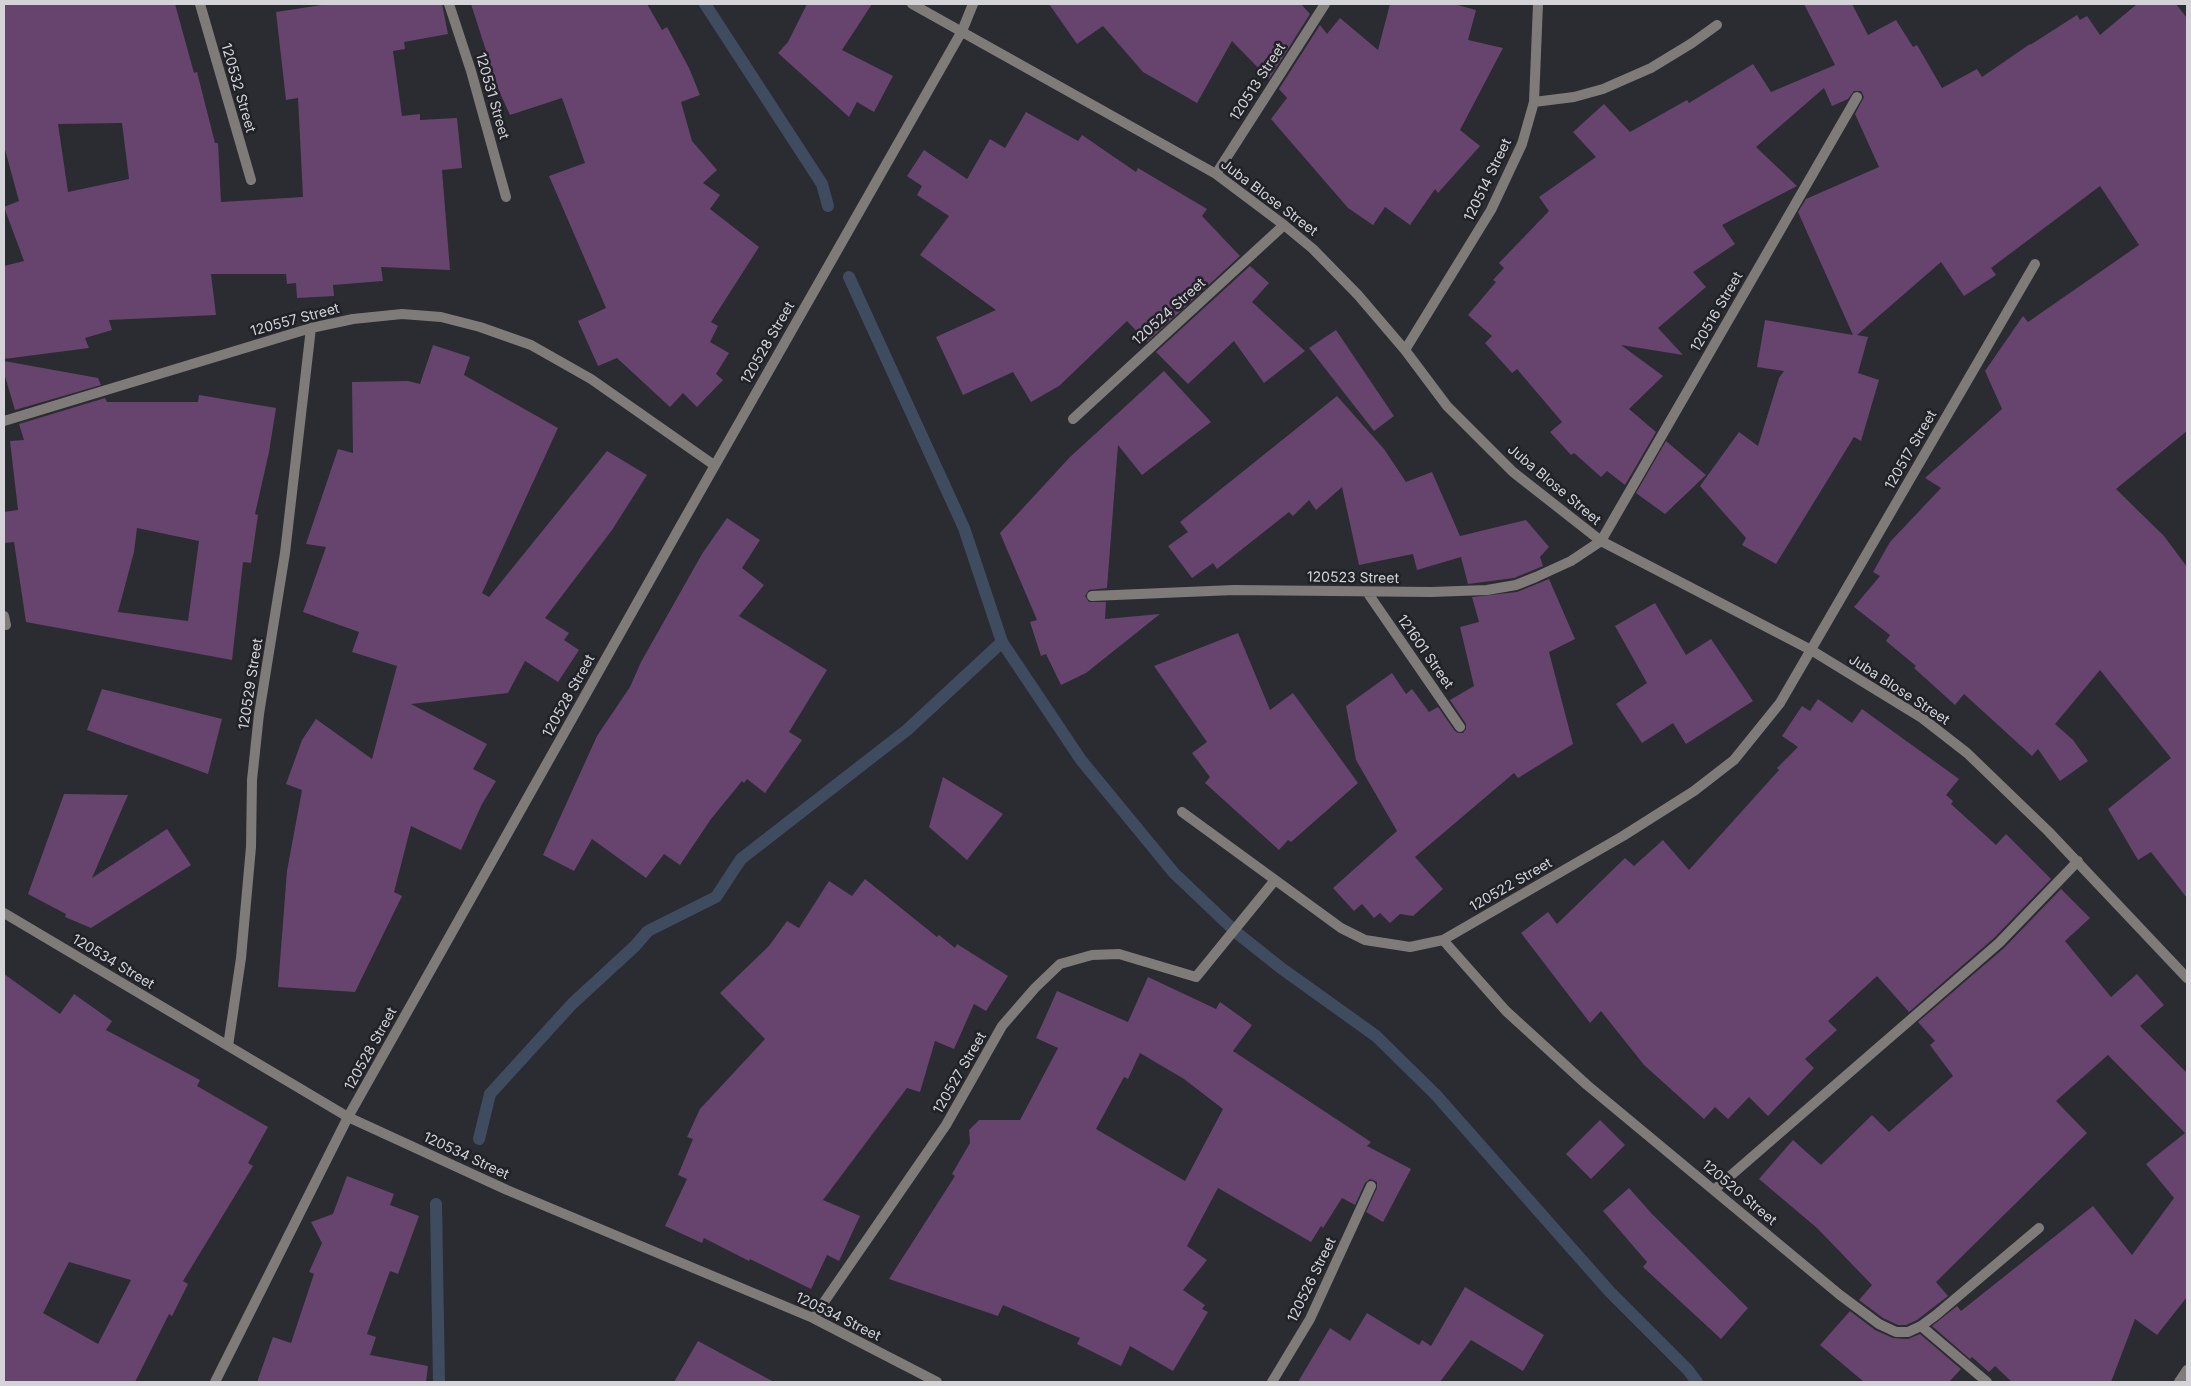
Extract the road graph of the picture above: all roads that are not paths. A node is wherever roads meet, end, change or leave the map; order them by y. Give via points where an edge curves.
1 (200, 4) edge
2 (449, 4) edge
3 (912, 4) edge
4 (974, 4) edge
5 (1324, 4) edge
6 (1538, 4) edge
7 (1718, 25) dead end
8 (962, 31) junction
9 (1857, 97) dead end
10 (1534, 102) junction
11 (1216, 174) junction
12 (250, 180) dead end
13 (506, 197) dead end
14 (1284, 225) junction
15 (2035, 264) dead end
16 (311, 328) junction
17 (1405, 350) junction
18 (1073, 419) dead end
19 (4, 421) edge
20 (714, 464) junction
21 (1601, 541) junction
22 (1367, 592) junction
23 (1092, 596) dead end
24 (1811, 650) junction
25 (1460, 727) dead end
26 (1182, 812) dead end
27 (2078, 861) junction
28 (1275, 880) junction
29 (4, 915) edge
30 (1442, 940) junction
31 (2187, 978) edge
32 (228, 1046) junction
33 (348, 1116) junction
34 (1371, 1186) dead end
35 (1714, 1190) junction
36 (2039, 1228) dead end
37 (813, 1318) junction
38 (1921, 1326) junction
39 (2187, 1370) edge
40 (215, 1382) edge
41 (937, 1382) edge
42 (1272, 1382) edge
43 (1987, 1382) edge
44 (2179, 1382) edge

1 - 12 street, 120532 Street
2 - 13 street, 120531 Street
3 - 8 street, Juba Blose Street
4 - 8 street, 120528 Street
5 - 11 street, 120513 Street
6 - 10 street, 120514 Street
7 - 10 street via 1651,68 1603,89
8 - 11 street, Juba Blose Street
8 - 20 street, 120528 Street
9 - 21 street, 120516 Street
10 - 17 street, 120514 Street via 1522,144 1491,210
11 - 14 street, Juba Blose Street
14 - 17 street, Juba Blose Street via 1313,248 1352,288
14 - 18 street, 120524 Street
15 - 24 street, 120517 Street
16 - 19 street, 120557 Street
16 - 20 street, 120557 Street via 353,319 402,314 441,317 480,327 531,345 591,379
16 - 32 street, 120529 Street via 285,552 259,714 241,958
17 - 21 street, Juba Blose Street via 1448,406 1513,472
20 - 33 street, 120528 Street
21 - 22 street, 120523 Street via 1571,561 1516,585 1487,590
21 - 24 street, Juba Blose Street
22 - 23 street, 120523 Street via 1234,590
22 - 25 street, 121601 Street
24 - 27 street, Juba Blose Street via 1922,718 1968,752
24 - 30 street, 120522 Street via 1780,703 1734,760 1694,791 1622,836
26 - 28 street, 120522 Street
27 - 31 street, Juba Blose Street
27 - 35 street via 1999,942
28 - 30 street, 120522 Street via 1342,928 1365,940 1410,947
28 - 37 street, 120527 Street via 1196,977 1119,954 1092,955 1060,964 1034,988 1002,1026 946,1125
29 - 32 street, 120534 Street
30 - 35 street, 120520 Street via 1506,1012 1587,1085
32 - 33 street, 120534 Street
33 - 37 street, 120534 Street via 532,1201
33 - 40 street, 120528 Street
34 - 42 street, 120526 Street via 1310,1319
35 - 38 street, 120520 Street via 1879,1324 1896,1332 1908,1332
36 - 38 street, 120520 Street
37 - 41 street, 120534 Street
38 - 43 street
39 - 44 street

